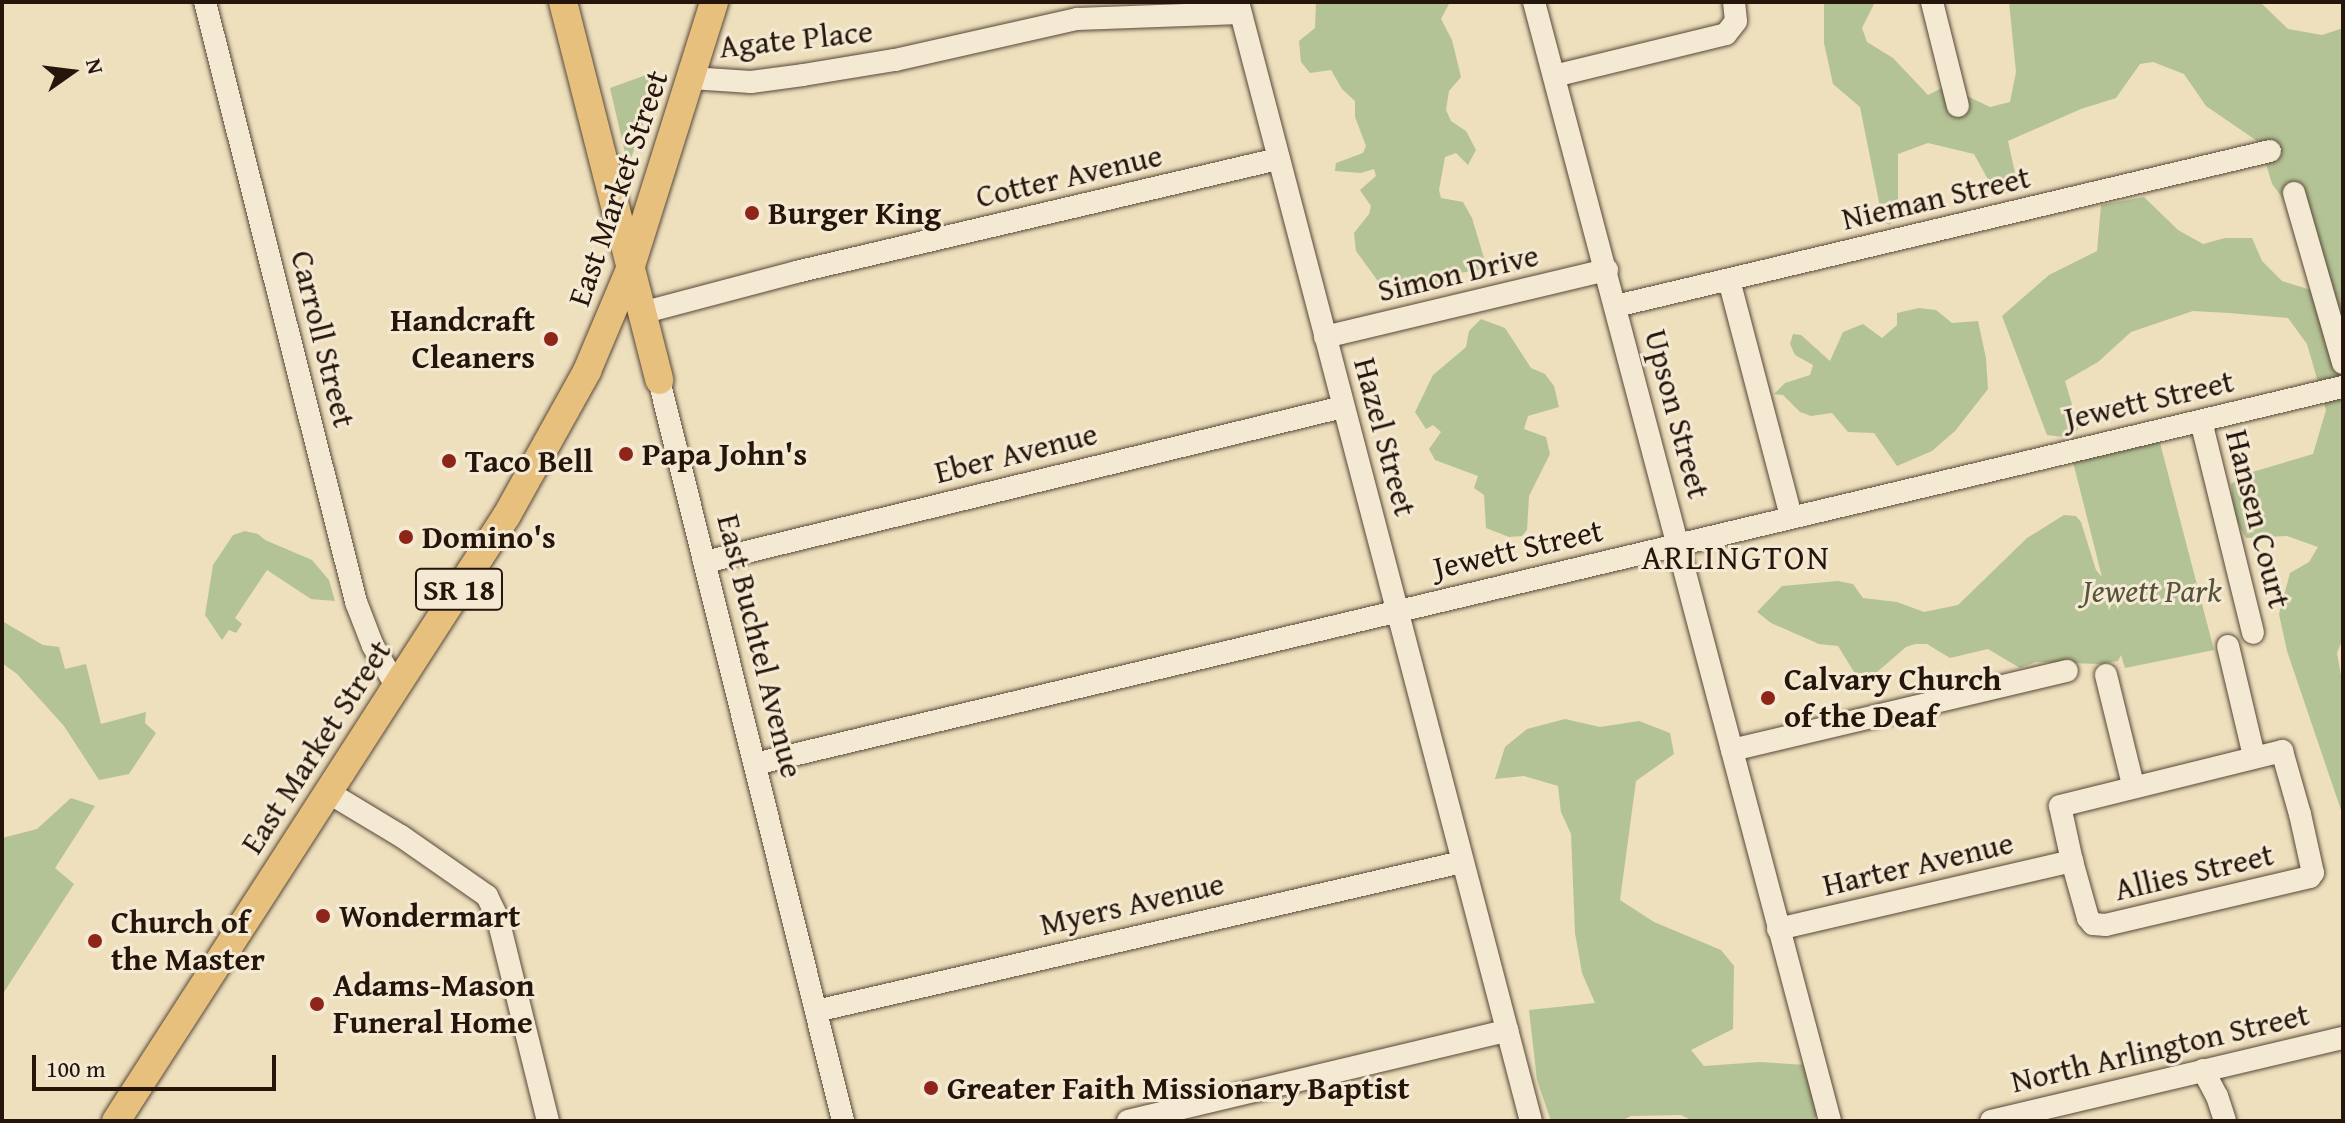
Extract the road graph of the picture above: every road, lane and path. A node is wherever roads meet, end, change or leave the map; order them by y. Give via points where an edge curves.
1 (205, 2) edge
2 (563, 2) edge
3 (714, 2) edge
4 (1534, 2) edge
5 (1734, 2) edge
6 (1932, 2) edge
7 (1239, 8) edge
8 (1554, 76) junction
9 (691, 78) junction
10 (1958, 106) dead end
11 (2270, 151) dead end
12 (1279, 159) junction
13 (2294, 193) dead end
14 (630, 269) junction
15 (1607, 270) junction
16 (1729, 280) junction
17 (1616, 306) junction
18 (641, 313) junction
19 (1325, 337) junction
20 (2343, 363) edge
21 (659, 380) joint
22 (2343, 387) edge
23 (1343, 407) junction
24 (2201, 421) junction
25 (1791, 517) junction
26 (1678, 544) junction
27 (705, 562) junction
28 (1398, 611) junction
29 (2253, 633) dead end
30 (2228, 646) dead end
31 (2067, 671) dead end
32 (2106, 675) dead end
33 (395, 684) junction
34 (1732, 750) junction
35 (2254, 756) junction
36 (755, 764) junction
37 (2133, 785) junction
38 (326, 791) junction
39 (2072, 861) junction
40 (1462, 862) junction
41 (1778, 929) junction
42 (816, 1011) junction
43 (1507, 1031) junction
44 (2343, 1038) edge
45 (2203, 1070) junction
46 (116, 1121) edge
47 (548, 1121) edge
48 (843, 1121) edge
49 (1128, 1121) edge
50 (1531, 1121) edge
51 (1830, 1121) edge
52 (1991, 1121) edge
53 (2225, 1121) edge

1 - 33 street, Carroll Street via 356,602
2 - 14 main road, East Buchtel Avenue
3 - 9 main road, East Market Street / SR 18
4 - 8 street, Upson Street
5 - 8 street via 1735,27 1714,38
6 - 10 street
7 - 9 street, Agate Place via 1077,19 895,60 751,82
7 - 12 street, Hazel Street
8 - 15 street, Upson Street
9 - 14 main road, East Market Street / SR 18
11 - 16 street, Nieman Street
12 - 18 street, Cotter Avenue
12 - 19 street, Hazel Street
13 - 20 street
14 - 18 main road, East Buchtel Avenue
14 - 33 main road, East Market Street / SR 18 via 602,341 534,469
15 - 17 street, Upson Street
15 - 19 street, Simon Drive
16 - 17 street, Nieman Street
16 - 25 street
17 - 26 street, Upson Street
18 - 21 main road, East Buchtel Avenue
19 - 23 street, Hazel Street
21 - 27 street, East Buchtel Avenue
22 - 24 street, Jewett Street
23 - 27 street, Eber Avenue
23 - 28 street, Hazel Street
24 - 25 street, Jewett Street
24 - 29 street, Hansen Court
25 - 26 street, Jewett Street
26 - 28 street, Jewett Street
26 - 34 street, Upson Street
27 - 36 street, East Buchtel Avenue
28 - 36 street, Jewett Street
28 - 40 street, Hazel Street
30 - 35 street
31 - 34 street
32 - 37 street
33 - 38 main road, East Market Street / SR 18
34 - 41 street, Upson Street
35 - 37 street
35 - 39 street, Allies Street via 2282,751 2310,877 2106,925 2088,918
36 - 42 street, East Buchtel Avenue
37 - 39 street via 2064,803 2060,813
38 - 46 main road, East Market Street / SR 18
38 - 47 street via 487,896 498,919
39 - 41 street, Harter Avenue
40 - 42 street, Myers Avenue
40 - 43 street, Hazel Street
41 - 51 street, Upson Street
42 - 48 street, East Buchtel Avenue
43 - 49 street
43 - 50 street, Hazel Street
44 - 45 street, North Arlington Street
45 - 52 street, North Arlington Street
45 - 53 street

